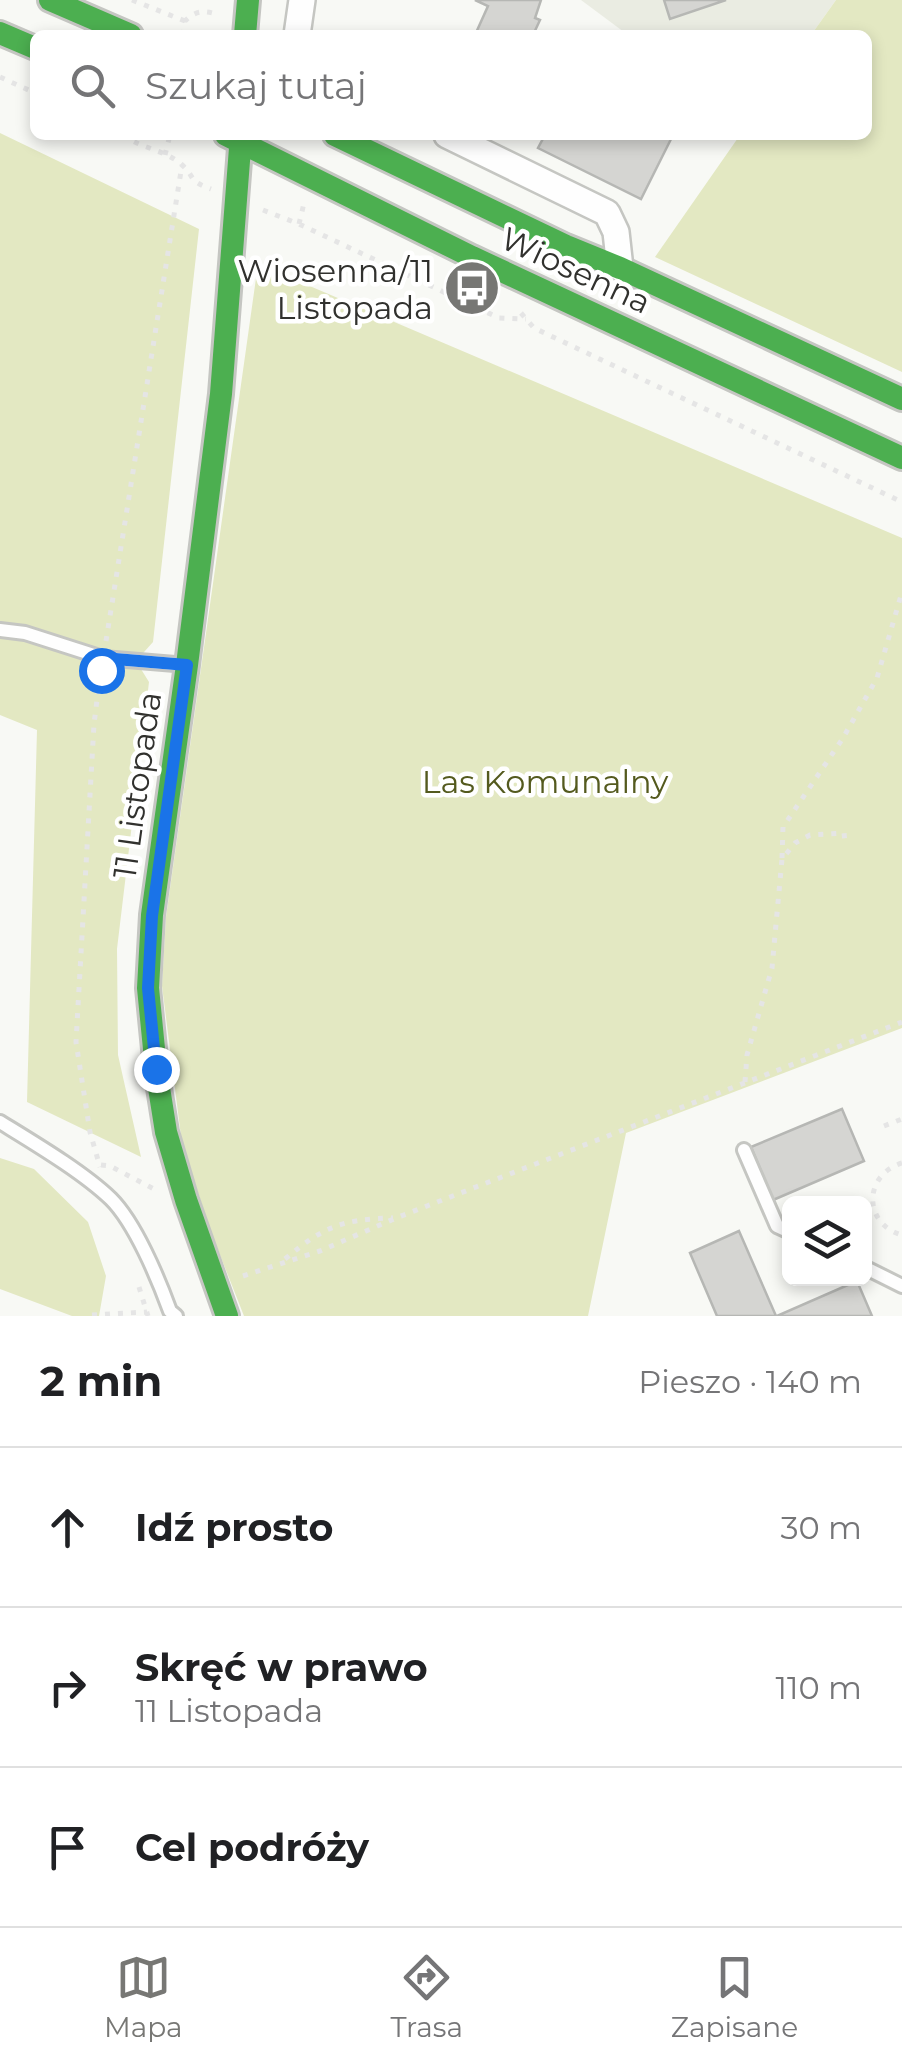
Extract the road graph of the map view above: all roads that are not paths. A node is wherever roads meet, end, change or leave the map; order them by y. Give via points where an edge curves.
1 (50, 0) edge
2 (248, 0) edge
3 (302, 0) edge
4 (119, 30) edge
5 (245, 30) edge
6 (299, 30) edge
7 (0, 32) edge
8 (30, 46) edge
9 (236, 140) edge
10 (242, 140) edge
11 (345, 140) edge
12 (457, 140) edge
13 (488, 208) junction
14 (472, 257) junction
15 (620, 268) junction
16 (902, 399) edge
17 (902, 458) edge
18 (0, 630) edge
19 (187, 665) junction
20 (0, 1122) edge
21 (744, 1150) dead end
22 (782, 1228) edge
23 (872, 1272) edge
24 (902, 1286) edge
25 (173, 1313) edge
26 (227, 1316) edge

1 - 4 main road
2 - 5 main road
3 - 6 street
7 - 8 main road
9 - 19 main road, 11 Listopada via 221,394
10 - 14 main road, Wiosenna
11 - 13 main road, Wiosenna
12 - 15 street via 607,214
13 - 14 main road via 464,225 462,248
13 - 15 main road, Wiosenna
14 - 17 main road, Wiosenna
15 - 16 main road, Wiosenna
18 - 19 lane via 103,658
19 - 26 main road, 11 Listopada via 148,988 166,1132
20 - 25 lane via 110,1199 128,1220
21 - 22 lane
23 - 24 lane

